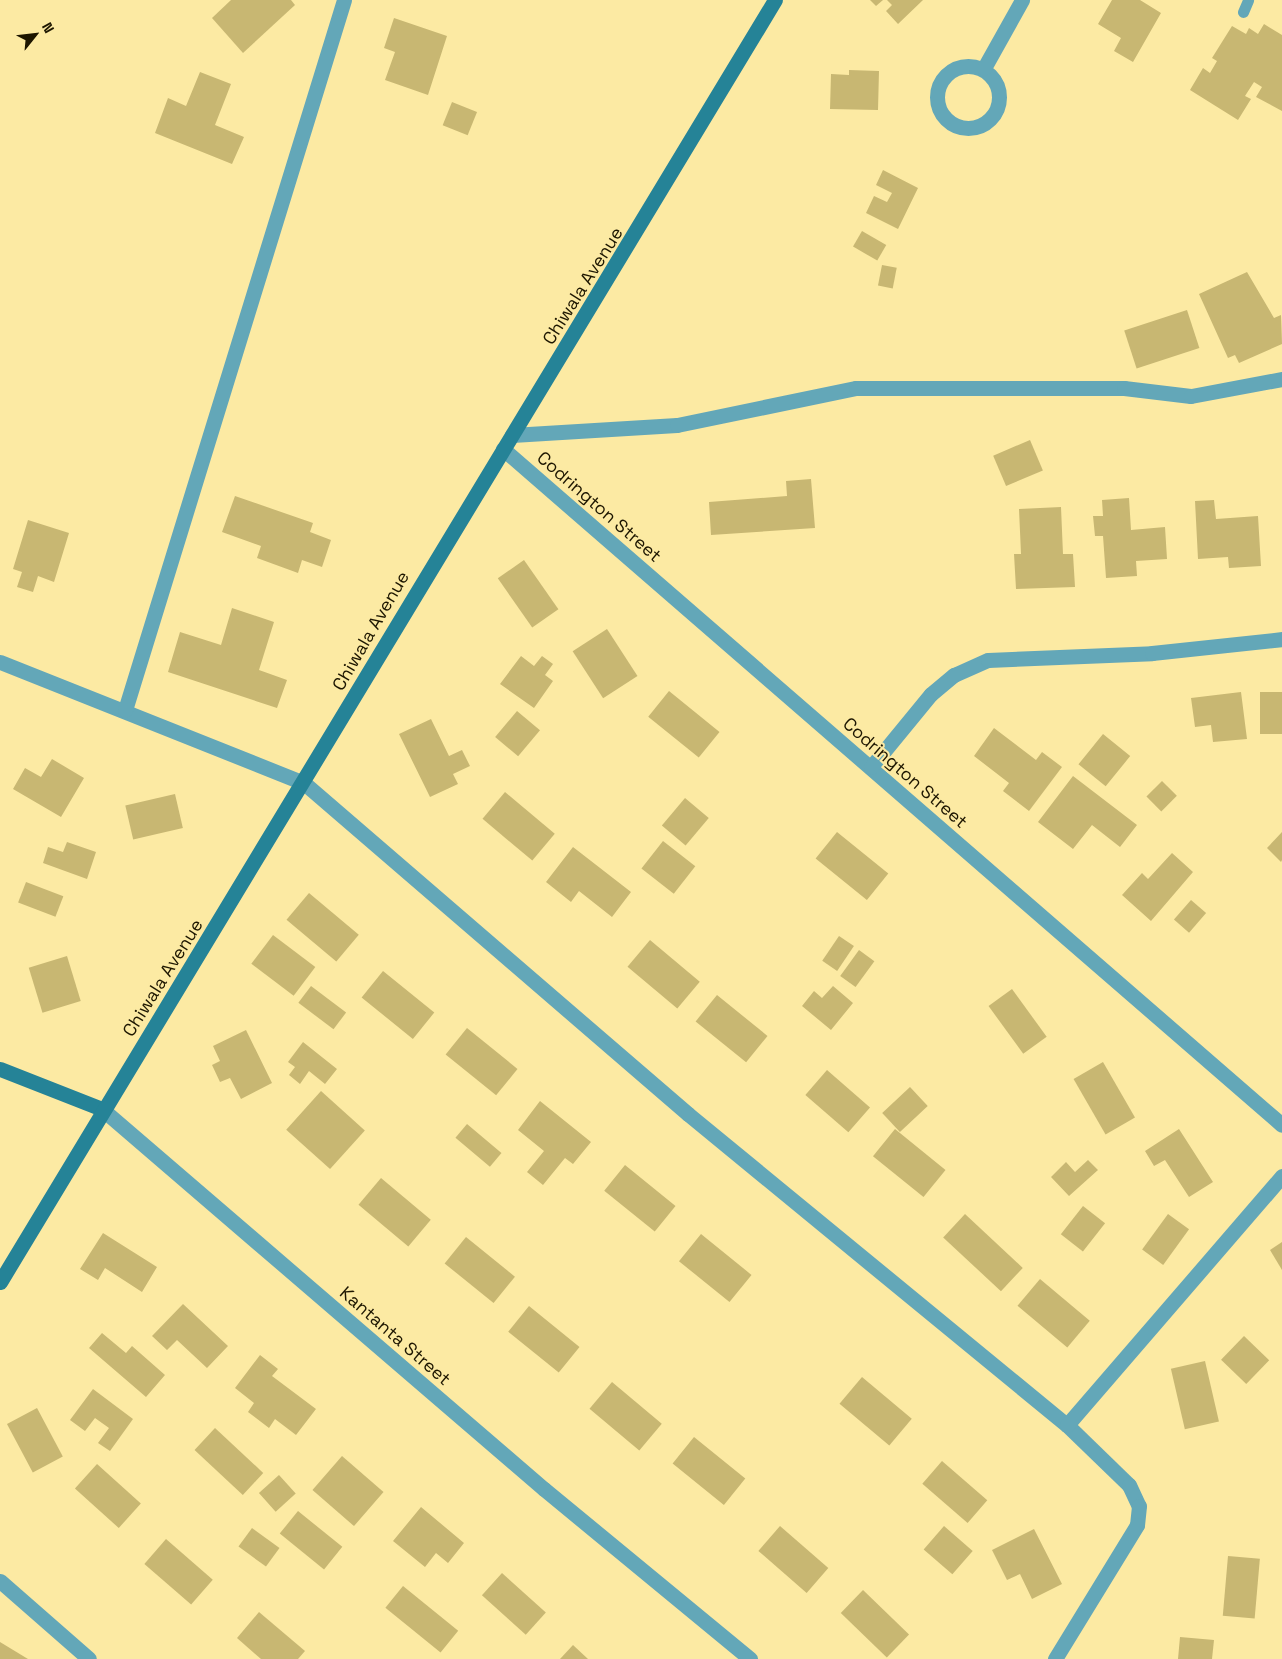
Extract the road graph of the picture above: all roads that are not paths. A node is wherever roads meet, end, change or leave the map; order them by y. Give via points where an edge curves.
1 (344, 0) edge
2 (775, 0) edge
3 (1022, 0) edge
4 (1248, 0) edge
5 (1244, 12) dead end
6 (984, 68) junction
7 (1282, 379) edge
8 (512, 434) junction
9 (503, 449) junction
10 (1282, 639) edge
11 (0, 662) edge
12 (125, 710) junction
13 (871, 768) junction
14 (304, 783) junction
15 (0, 1069) edge
16 (102, 1109) junction
17 (1282, 1125) edge
18 (1282, 1176) edge
19 (0, 1282) edge
20 (1067, 1425) junction
21 (0, 1581) edge
22 (89, 1659) edge
23 (750, 1659) edge
24 (1055, 1659) edge

1 - 12 street
2 - 8 main road, Chiwala Avenue via 633,241
3 - 6 street
4 - 5 lane
6 - 6 street via 963,64 939,86 936,102 954,126 968,128 986,122 996,110 996,80
7 - 8 street via 1191,396 1124,388 856,388 677,425
8 - 9 main road, Chiwala Avenue
9 - 13 street, Codrington Street
9 - 14 main road, Chiwala Avenue
10 - 13 street via 1152,653 988,660 954,675 931,694
11 - 12 street
12 - 14 street
13 - 17 street, Codrington Street
14 - 16 main road, Chiwala Avenue
14 - 20 street via 688,1114
15 - 16 main road, Kantanta Street
16 - 19 main road, Chiwala Avenue
16 - 23 street, Kantanta Street via 544,1489
18 - 20 street
20 - 24 street via 1129,1485 1139,1506 1137,1525
21 - 22 street

